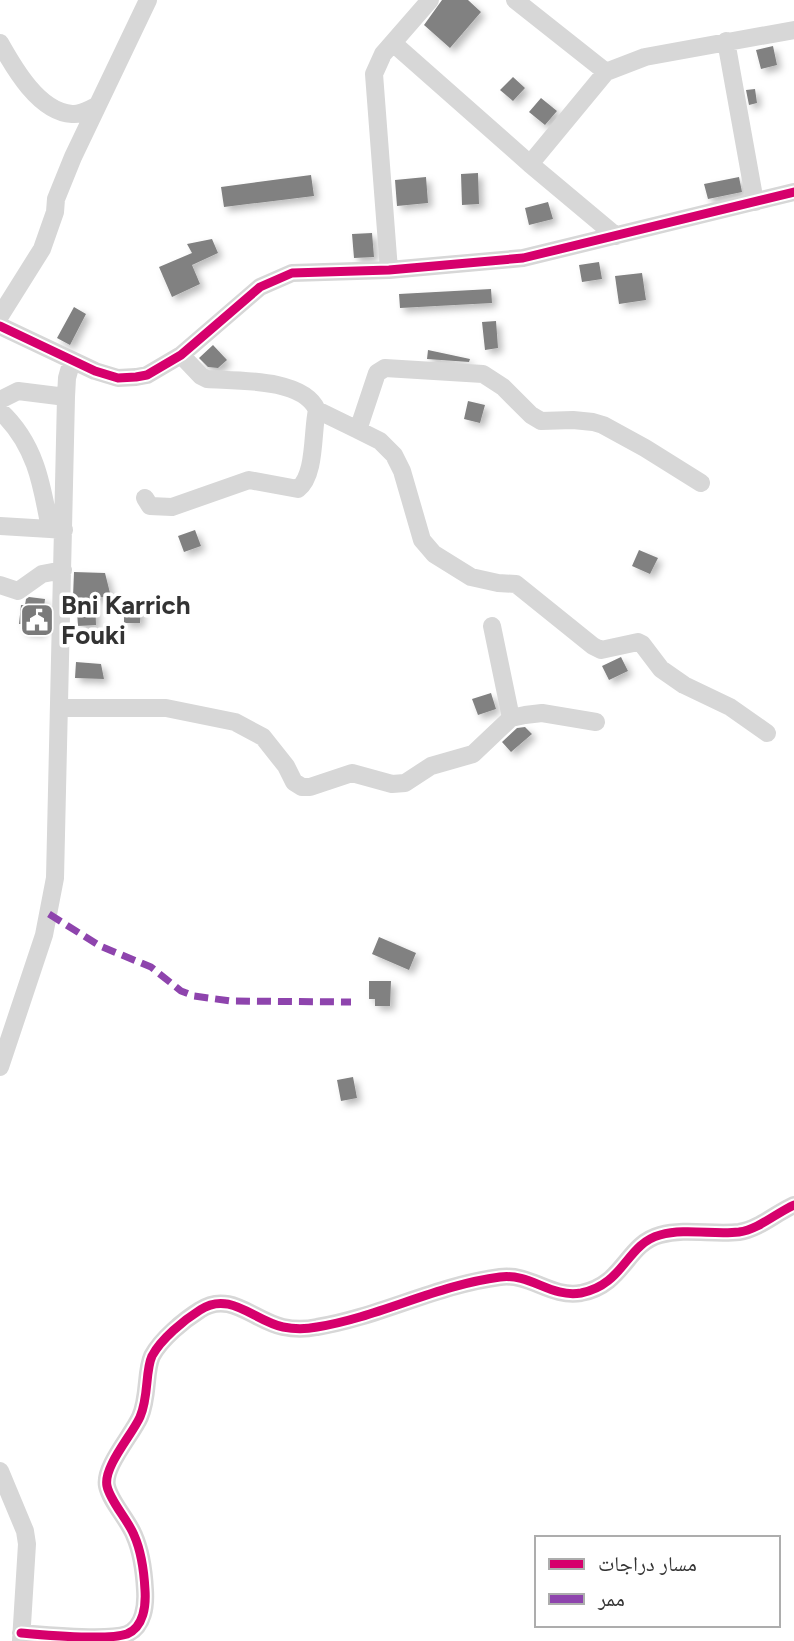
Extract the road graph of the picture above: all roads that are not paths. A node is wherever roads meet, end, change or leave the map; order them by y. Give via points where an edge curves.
1 (148, 0) edge
2 (430, 0) edge
3 (515, 0) edge
4 (794, 30) edge
5 (726, 41) junction
6 (0, 43) edge
7 (393, 43) junction
8 (606, 72) junction
9 (97, 106) junction
10 (530, 164) junction
11 (794, 192) edge
12 (755, 202) junction
13 (616, 236) junction
14 (389, 270) junction
15 (0, 324) edge
16 (181, 355) junction
17 (72, 360) junction
18 (66, 397) junction
19 (0, 400) edge
20 (317, 410) junction
21 (0, 411) edge
22 (358, 430) junction
23 (701, 483) dead end
24 (145, 498) dead end
25 (0, 526) edge
26 (57, 530) junction
27 (63, 570) junction
28 (0, 585) edge
29 (492, 626) dead end
30 (59, 708) junction
31 (511, 718) junction
32 (596, 722) dead end
33 (767, 733) dead end
34 (0, 1067) edge
35 (794, 1205) edge
36 (0, 1471) edge
37 (21, 1637) edge

1 - 9 street
2 - 7 street
3 - 8 street
4 - 5 street
5 - 8 street via 645,57
5 - 12 street
6 - 9 street via 21,79 46,102 71,114
7 - 10 street
7 - 14 street via 374,74
8 - 10 street
9 - 15 street via 56,199 41,250
10 - 13 street
11 - 12 street
12 - 13 street
13 - 14 street via 505,261
14 - 16 street via 309,271 275,278
15 - 17 street
16 - 17 street via 147,375 128,378 106,375
16 - 20 street via 207,379 282,386 314,402
17 - 18 street
18 - 19 street via 18,391
18 - 26 street
20 - 22 street
20 - 24 street via 309,472 298,489 249,480 172,507 150,506
21 - 26 street via 28,444
22 - 23 street via 381,369 483,374 541,421 603,425
22 - 33 street via 380,441 394,455 422,540 434,554 471,578 516,584 601,650 642,644 661,669 730,706
25 - 26 street
26 - 27 street
27 - 28 street via 42,574 18,591
27 - 30 street
29 - 31 street
30 - 31 street via 166,708 234,722 263,737 302,787 352,773 405,783 431,766 473,754
30 - 34 street via 57,849 50,907
31 - 32 street via 542,713
35 - 37 street via 740,1232 698,1230 660,1235 643,1243 606,1284 580,1293 553,1292 526,1278 503,1276 313,1328 282,1327 237,1306 211,1303 166,1339 152,1357 141,1416 106,1483 144,1565 146,1603 139,1624 128,1634 108,1638
36 - 37 street via 27,1544

